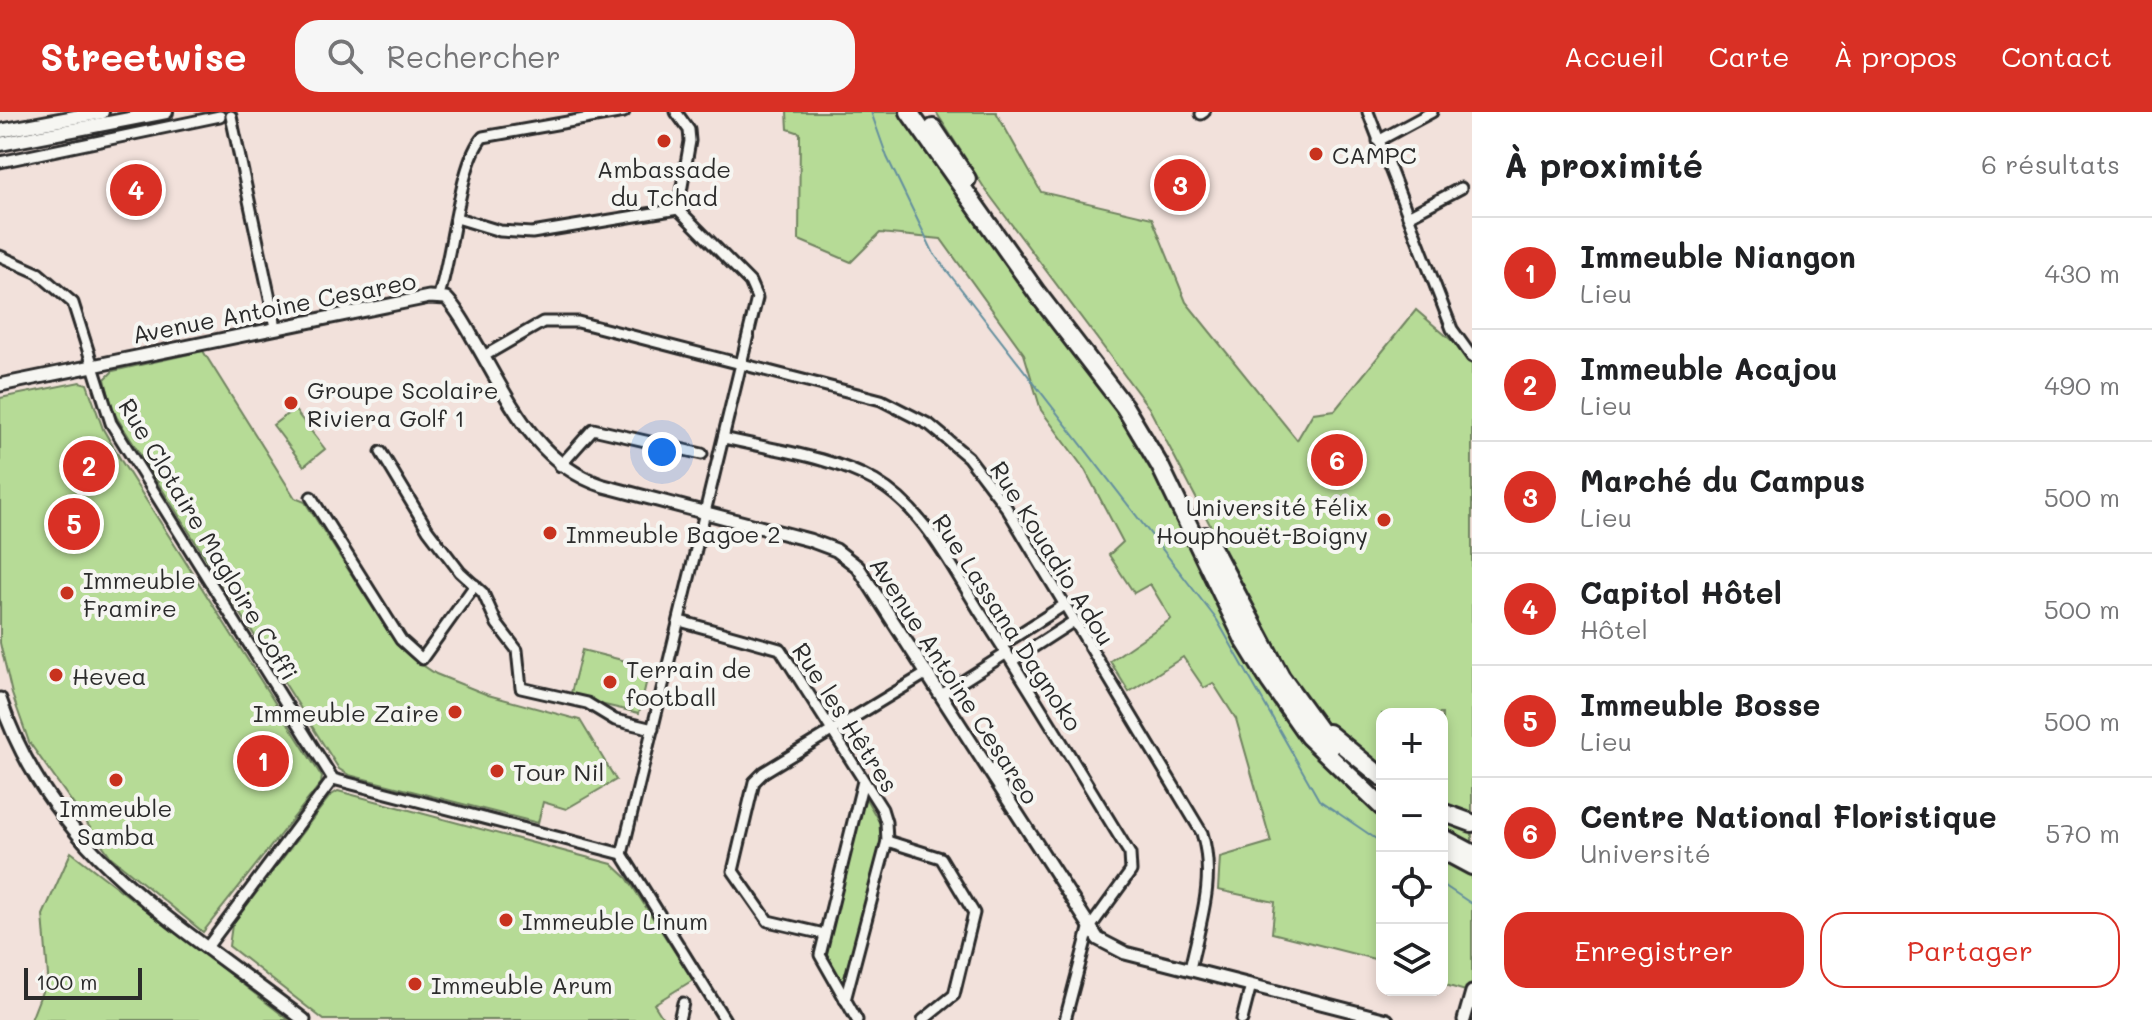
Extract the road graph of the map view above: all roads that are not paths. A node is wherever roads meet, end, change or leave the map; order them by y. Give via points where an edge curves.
1 (102, 112) edge
2 (166, 112) edge
3 (624, 112) edge
4 (676, 112) edge
5 (895, 112) edge
6 (909, 112) edge
7 (922, 112) edge
8 (1368, 112) edge
9 (1432, 112) edge
10 (225, 114) edge
11 (0, 131) edge
12 (1378, 141) junction
13 (0, 144) edge
14 (0, 162) edge
15 (945, 166) junction
16 (1461, 188) dead end
17 (678, 209) junction
18 (1408, 216) junction
19 (457, 218) junction
20 (0, 256) edge
21 (438, 298) junction
22 (276, 327) junction
23 (484, 356) junction
24 (1472, 357) edge
25 (742, 363) junction
26 (92, 367) junction
27 (0, 385) edge
28 (724, 438) junction
29 (381, 452) dead end
30 (702, 454) dead end
31 (560, 466) junction
32 (311, 497) dead end
33 (707, 513) junction
34 (475, 585) junction
35 (1064, 605) junction
36 (680, 621) junction
37 (1074, 621) junction
38 (1012, 638) junction
39 (1007, 653) junction
40 (1022, 654) junction
41 (927, 673) junction
42 (941, 695) junction
43 (0, 699) edge
44 (1310, 717) junction
45 (653, 729) junction
46 (832, 731) junction
47 (1376, 772) edge
48 (333, 779) junction
49 (863, 781) junction
50 (1376, 788) edge
51 (1376, 801) edge
52 (1448, 814) edge
53 (1472, 823) edge
54 (1448, 840) edge
55 (887, 841) junction
56 (1446, 852) edge
57 (1472, 853) edge
58 (622, 854) junction
59 (1472, 866) edge
60 (1089, 929) junction
61 (824, 934) junction
62 (208, 946) junction
63 (1190, 969) junction
64 (1251, 985) junction
65 (1472, 992) edge
66 (845, 1000) junction
67 (683, 1003) dead end
68 (304, 1020) edge
69 (679, 1020) edge
70 (725, 1020) edge
71 (857, 1020) edge
72 (923, 1020) edge
73 (1065, 1020) edge
74 (1242, 1020) edge
75 (1387, 1020) edge
76 (1464, 1020) edge

1 - 11 main road
2 - 13 main road
3 - 19 street via 489,133 477,143
4 - 17 street via 690,141
5 - 15 highway
6 - 15 highway
7 - 44 highway via 1136,407 1273,663
8 - 12 street
9 - 12 street
10 - 14 street
10 - 22 street
12 - 18 street
15 - 51 highway via 1124,406 1270,682 1308,736
16 - 18 street
17 - 19 street via 524,233
17 - 25 street via 755,289
18 - 24 street via 1452,329
19 - 21 street
20 - 26 street, Rue Clotaire Magloire Coffi via 38,273 73,303
21 - 22 street, Avenue Antoine Cesareo
21 - 23 street, Avenue Antoine Cesareo via 453,305
22 - 26 street, Avenue Antoine Cesareo
23 - 25 street, Rue Kouadio Adou via 543,322 564,320
23 - 31 street, Avenue Antoine Cesareo via 536,440
25 - 28 street
25 - 35 street, Rue Kouadio Adou via 881,400 930,425 968,457 1006,507
26 - 27 street, Avenue Antoine Cesareo
26 - 48 street, Rue Clotaire Magloire Coffi via 111,423
28 - 33 street
28 - 39 street, Rue Lassana Dagnoko via 849,469 896,495 926,528
29 - 34 street via 443,551
30 - 31 street via 600,428 585,434
31 - 33 street, Avenue Antoine Cesareo via 589,481
32 - 34 street via 401,640 422,659
33 - 36 street
33 - 41 street, Avenue Antoine Cesareo via 809,540 848,559 875,588
34 - 45 street via 519,654 521,688 587,703 615,720
35 - 37 street, Rue Kouadio Adou
35 - 38 street
36 - 45 street
36 - 46 street, Rue les Hêtres via 775,645
37 - 40 street
37 - 63 street, Rue Kouadio Adou via 1202,833 1209,885
38 - 39 street
38 - 40 street
39 - 40 street
39 - 42 street
39 - 60 street, Rue Lassana Dagnoko via 1133,862
41 - 42 street, Avenue Antoine Cesareo
41 - 46 street
42 - 60 street, Avenue Antoine Cesareo
43 - 62 street via 19,749 66,825 141,897
44 - 47 highway
44 - 50 highway via 1335,751
45 - 58 street
46 - 49 street, Rue les Hêtres
46 - 61 street via 754,782 733,864 768,921
48 - 58 street
48 - 62 street
49 - 55 street, Rue les Hêtres via 882,809
49 - 61 street
52 - 53 highway
54 - 57 highway
55 - 66 street, Rue les Hêtres
55 - 72 street via 941,858 974,913 954,995
56 - 59 highway
58 - 70 street
60 - 63 street, Avenue Antoine Cesareo via 1125,953
60 - 73 street
61 - 66 street via 821,959
62 - 68 street
63 - 64 street, Avenue Antoine Cesareo
64 - 74 street
64 - 75 street, Avenue Antoine Cesareo
65 - 76 street
66 - 71 street
67 - 69 street

